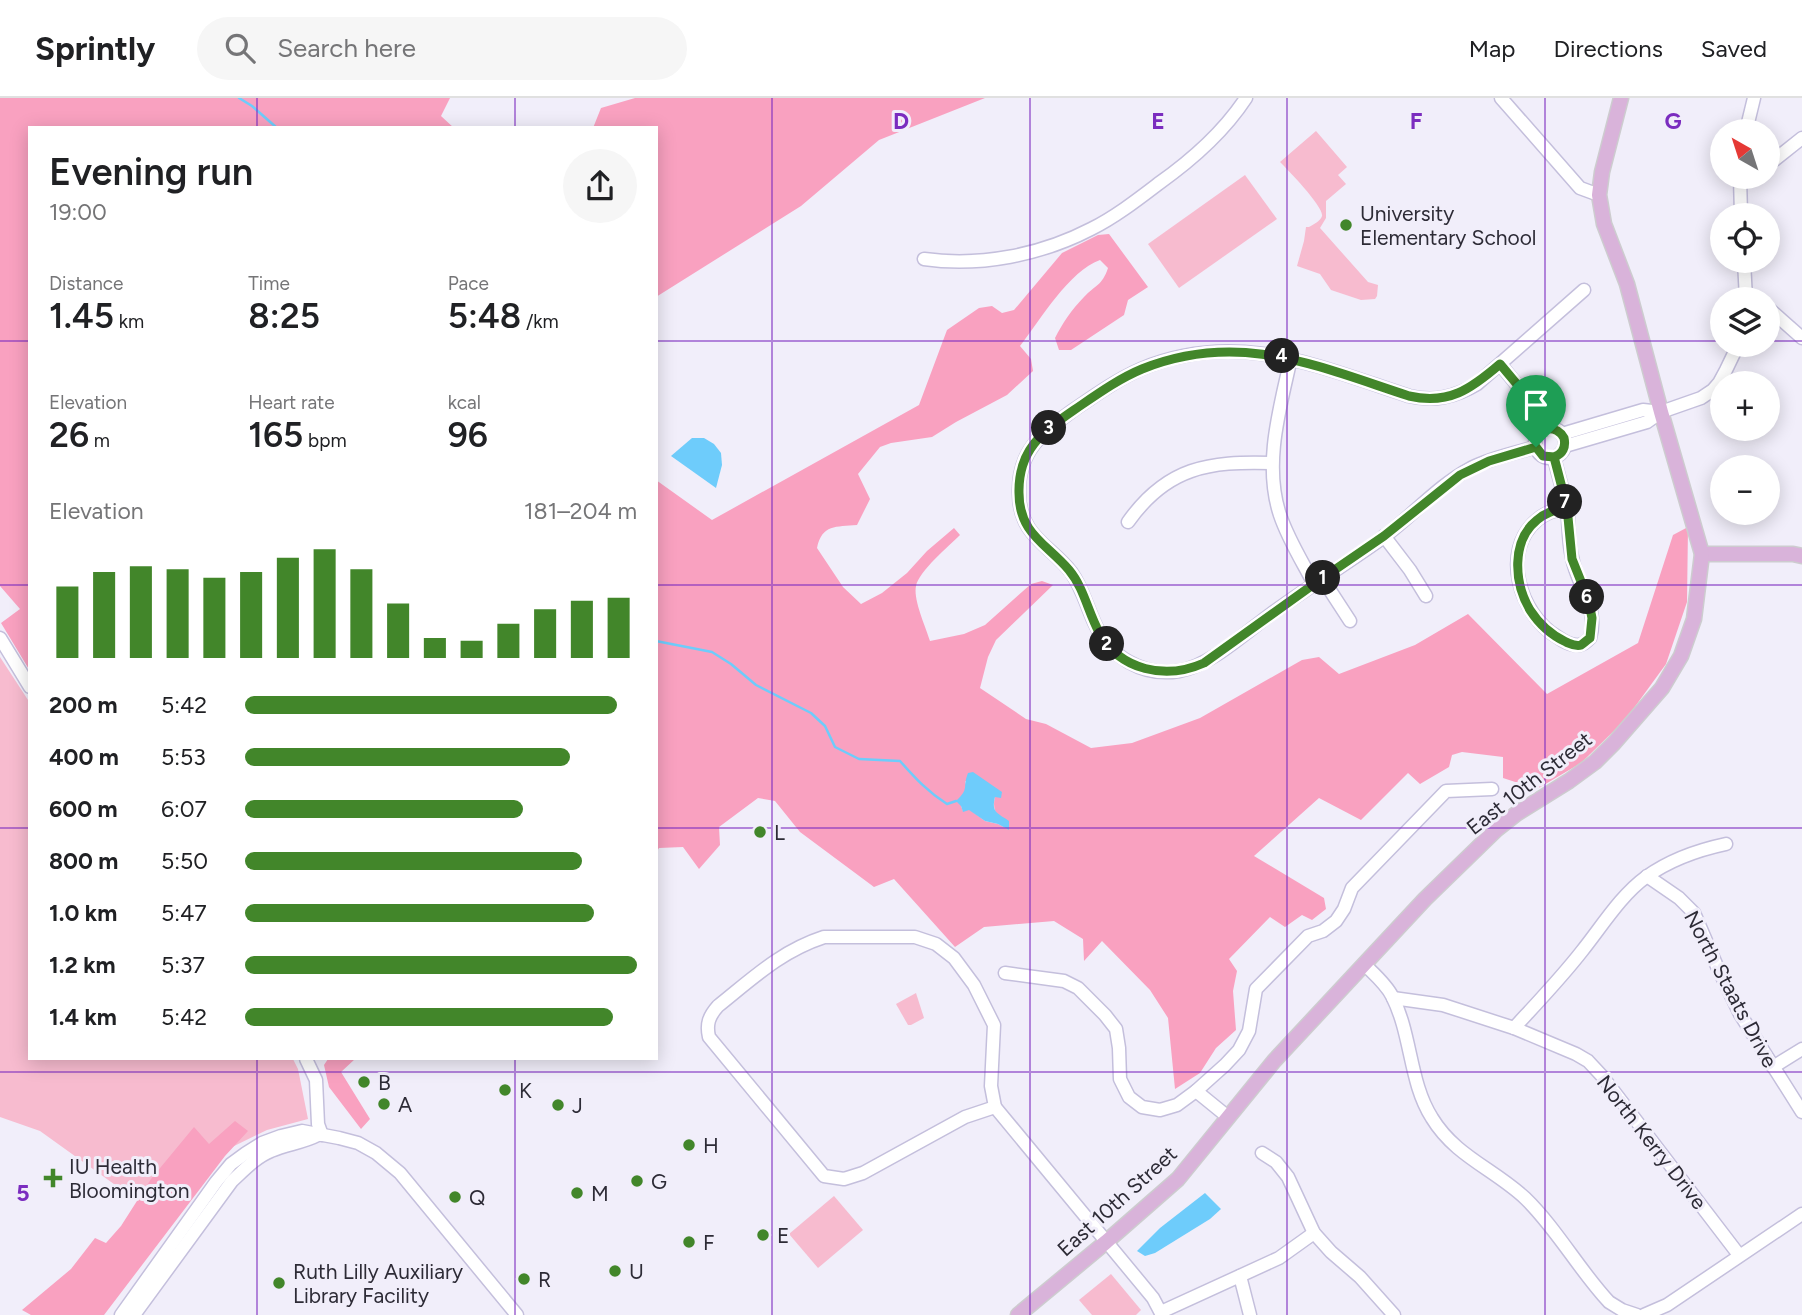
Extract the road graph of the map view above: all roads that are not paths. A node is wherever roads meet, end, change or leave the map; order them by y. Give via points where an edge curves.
1 (1246, 98) edge
2 (1501, 98) edge
3 (1621, 98) edge
4 (1754, 98) edge
5 (1749, 119) edge
6 (1802, 138) edge
7 (1780, 155) edge
8 (1599, 195) junction
9 (924, 259) dead end
10 (1584, 290) dead end
11 (1780, 319) edge
12 (1802, 338) edge
13 (1732, 357) edge
14 (1291, 358) junction
15 (1500, 364) junction
16 (1661, 412) junction
17 (1546, 429) junction
18 (1563, 440) junction
19 (1536, 447) junction
20 (1554, 457) junction
21 (1272, 463) junction
22 (1567, 507) junction
23 (1128, 522) dead end
24 (1384, 536) junction
25 (1702, 554) junction
26 (1802, 556) edge
27 (1318, 581) junction
28 (1426, 596) dead end
29 (1350, 621) dead end
30 (0, 638) edge
31 (28, 684) edge
32 (1492, 789) dead end
33 (1726, 844) dead end
34 (1647, 876) junction
35 (1364, 964) junction
36 (1005, 973) dead end
37 (1393, 998) junction
38 (1514, 1028) junction
39 (1802, 1049) edge
40 (306, 1060) edge
41 (1773, 1067) junction
42 (1196, 1091) junction
43 (995, 1107) junction
44 (1802, 1112) edge
45 (1228, 1117) junction
46 (320, 1135) junction
47 (1262, 1153) dead end
48 (1802, 1214) edge
49 (1314, 1233) junction
50 (1106, 1242) junction
51 (1739, 1255) junction
52 (1240, 1276) junction
53 (1162, 1313) edge
54 (1631, 1314) edge
55 (121, 1315) edge
56 (134, 1315) edge
57 (517, 1315) edge
58 (1018, 1315) edge
59 (1251, 1315) edge
60 (1394, 1315) edge
61 (1644, 1315) edge

1 - 9 street via 1235,116 1192,158 1091,230 1014,256
2 - 8 street via 1580,188
3 - 8 main road, East 10th Street
4 - 5 street
6 - 7 street
8 - 16 main road, East 10th Street
10 - 15 street
11 - 12 street
13 - 16 street via 1713,390 1694,402
14 - 15 street via 1429,399 1466,390
14 - 21 street
14 - 27 street via 1209,352 1168,360 1126,376 1036,441 1021,468 1019,500 1033,535 1075,579 1107,645 1147,670 1174,672 1204,663
15 - 17 street via 1541,413
16 - 18 street via 1647,422
16 - 25 main road, East 10th Street
17 - 18 street via 1555,429
17 - 19 street
18 - 20 street via 1560,454
19 - 20 street via 1543,456
19 - 24 street via 1468,470
20 - 22 street
21 - 23 street via 1229,462 1186,473 1153,493
21 - 27 street via 1279,513 1291,541
22 - 22 street via 1572,559 1592,618 1590,638 1579,645 1545,629 1534,615 1522,590 1518,566 1521,542 1530,527 1545,514
24 - 27 street
24 - 28 street
25 - 26 main road
25 - 35 main road, East 10th Street via 1694,619 1681,656 1662,688 1594,762 1497,829
27 - 29 street
30 - 31 street
32 - 42 street via 1446,790 1352,888 1336,921 1308,936 1256,989 1248,1031 1238,1050
33 - 34 street via 1686,855
34 - 38 street
34 - 41 street, North Staats Drive via 1694,913 1736,1006
35 - 37 street
35 - 45 main road, East 10th Street
36 - 42 street via 1064,981 1078,988 1116,1029 1120,1079 1129,1097 1142,1107 1160,1110 1177,1105
37 - 38 street, North Kerry Drive via 1443,1005
37 - 54 street via 1419,1091 1437,1127 1467,1157 1524,1197 1603,1296
38 - 51 street, North Kerry Drive via 1576,1054 1594,1067
39 - 41 street
40 - 46 street via 316,1080
41 - 44 street, North Staats Drive
42 - 45 street
43 - 43 street via 991,1086 994,1025 960,964 929,940 824,937 808,942 778,958 718,1006 706,1026 709,1037 824,1176 854,1177 965,1117
43 - 50 street
45 - 50 main road, East 10th Street via 1178,1179
46 - 55 street via 302,1131 281,1136 231,1164
46 - 56 street via 270,1152 232,1181
46 - 57 street via 358,1143 400,1173
47 - 49 street via 1289,1177
48 - 51 street
49 - 52 street via 1279,1258
49 - 60 street
50 - 53 street
50 - 58 main road, East 10th Street
51 - 61 street via 1667,1305
52 - 53 street
52 - 59 street

